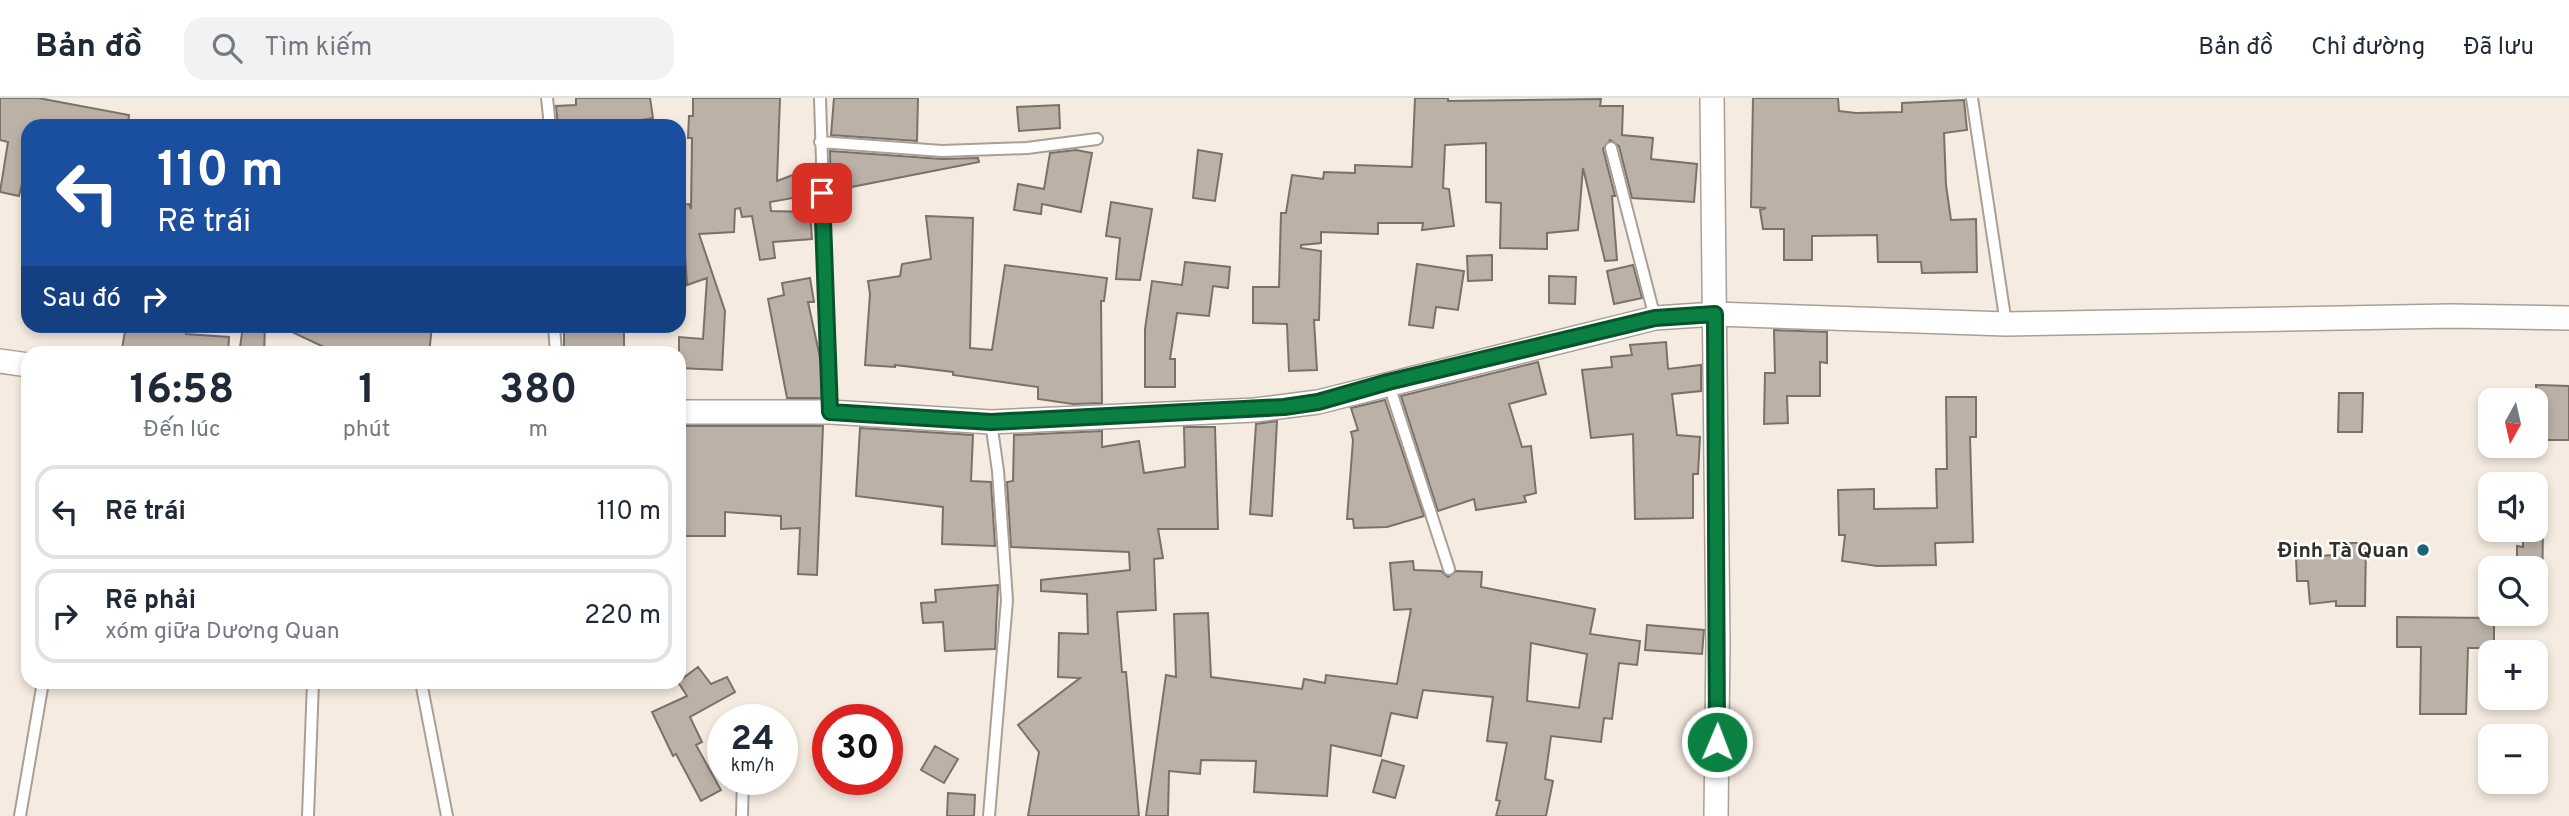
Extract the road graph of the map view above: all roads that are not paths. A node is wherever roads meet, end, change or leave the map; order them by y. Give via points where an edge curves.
1 (547, 98) edge
2 (820, 98) edge
3 (1712, 98) edge
4 (1972, 98) edge
5 (549, 119) edge
6 (1097, 139) dead end
7 (820, 142) junction
8 (1611, 148) dead end
9 (1715, 314) junction
10 (1655, 318) junction
11 (2569, 318) edge
12 (2006, 324) junction
13 (0, 360) edge
14 (21, 364) edge
15 (1388, 382) junction
16 (686, 412) edge
17 (830, 412) junction
18 (991, 422) junction
19 (1449, 569) dead end
20 (42, 689) edge
21 (313, 689) edge
22 (422, 689) edge
23 (743, 795) edge
24 (20, 816) edge
25 (308, 816) edge
26 (447, 816) edge
27 (742, 816) edge
28 (989, 816) edge
29 (1716, 816) edge

1 - 5 lane
2 - 7 lane
3 - 9 street
4 - 12 lane
6 - 7 lane via 1027,148 942,151
7 - 17 lane
8 - 10 lane
9 - 10 street
9 - 12 street
9 - 29 street
10 - 15 street
11 - 12 street
13 - 14 street
15 - 18 street via 1284,407
15 - 19 lane
16 - 17 street
17 - 18 street
18 - 28 lane via 1007,600
20 - 24 lane
21 - 25 lane
22 - 26 lane
23 - 27 lane

